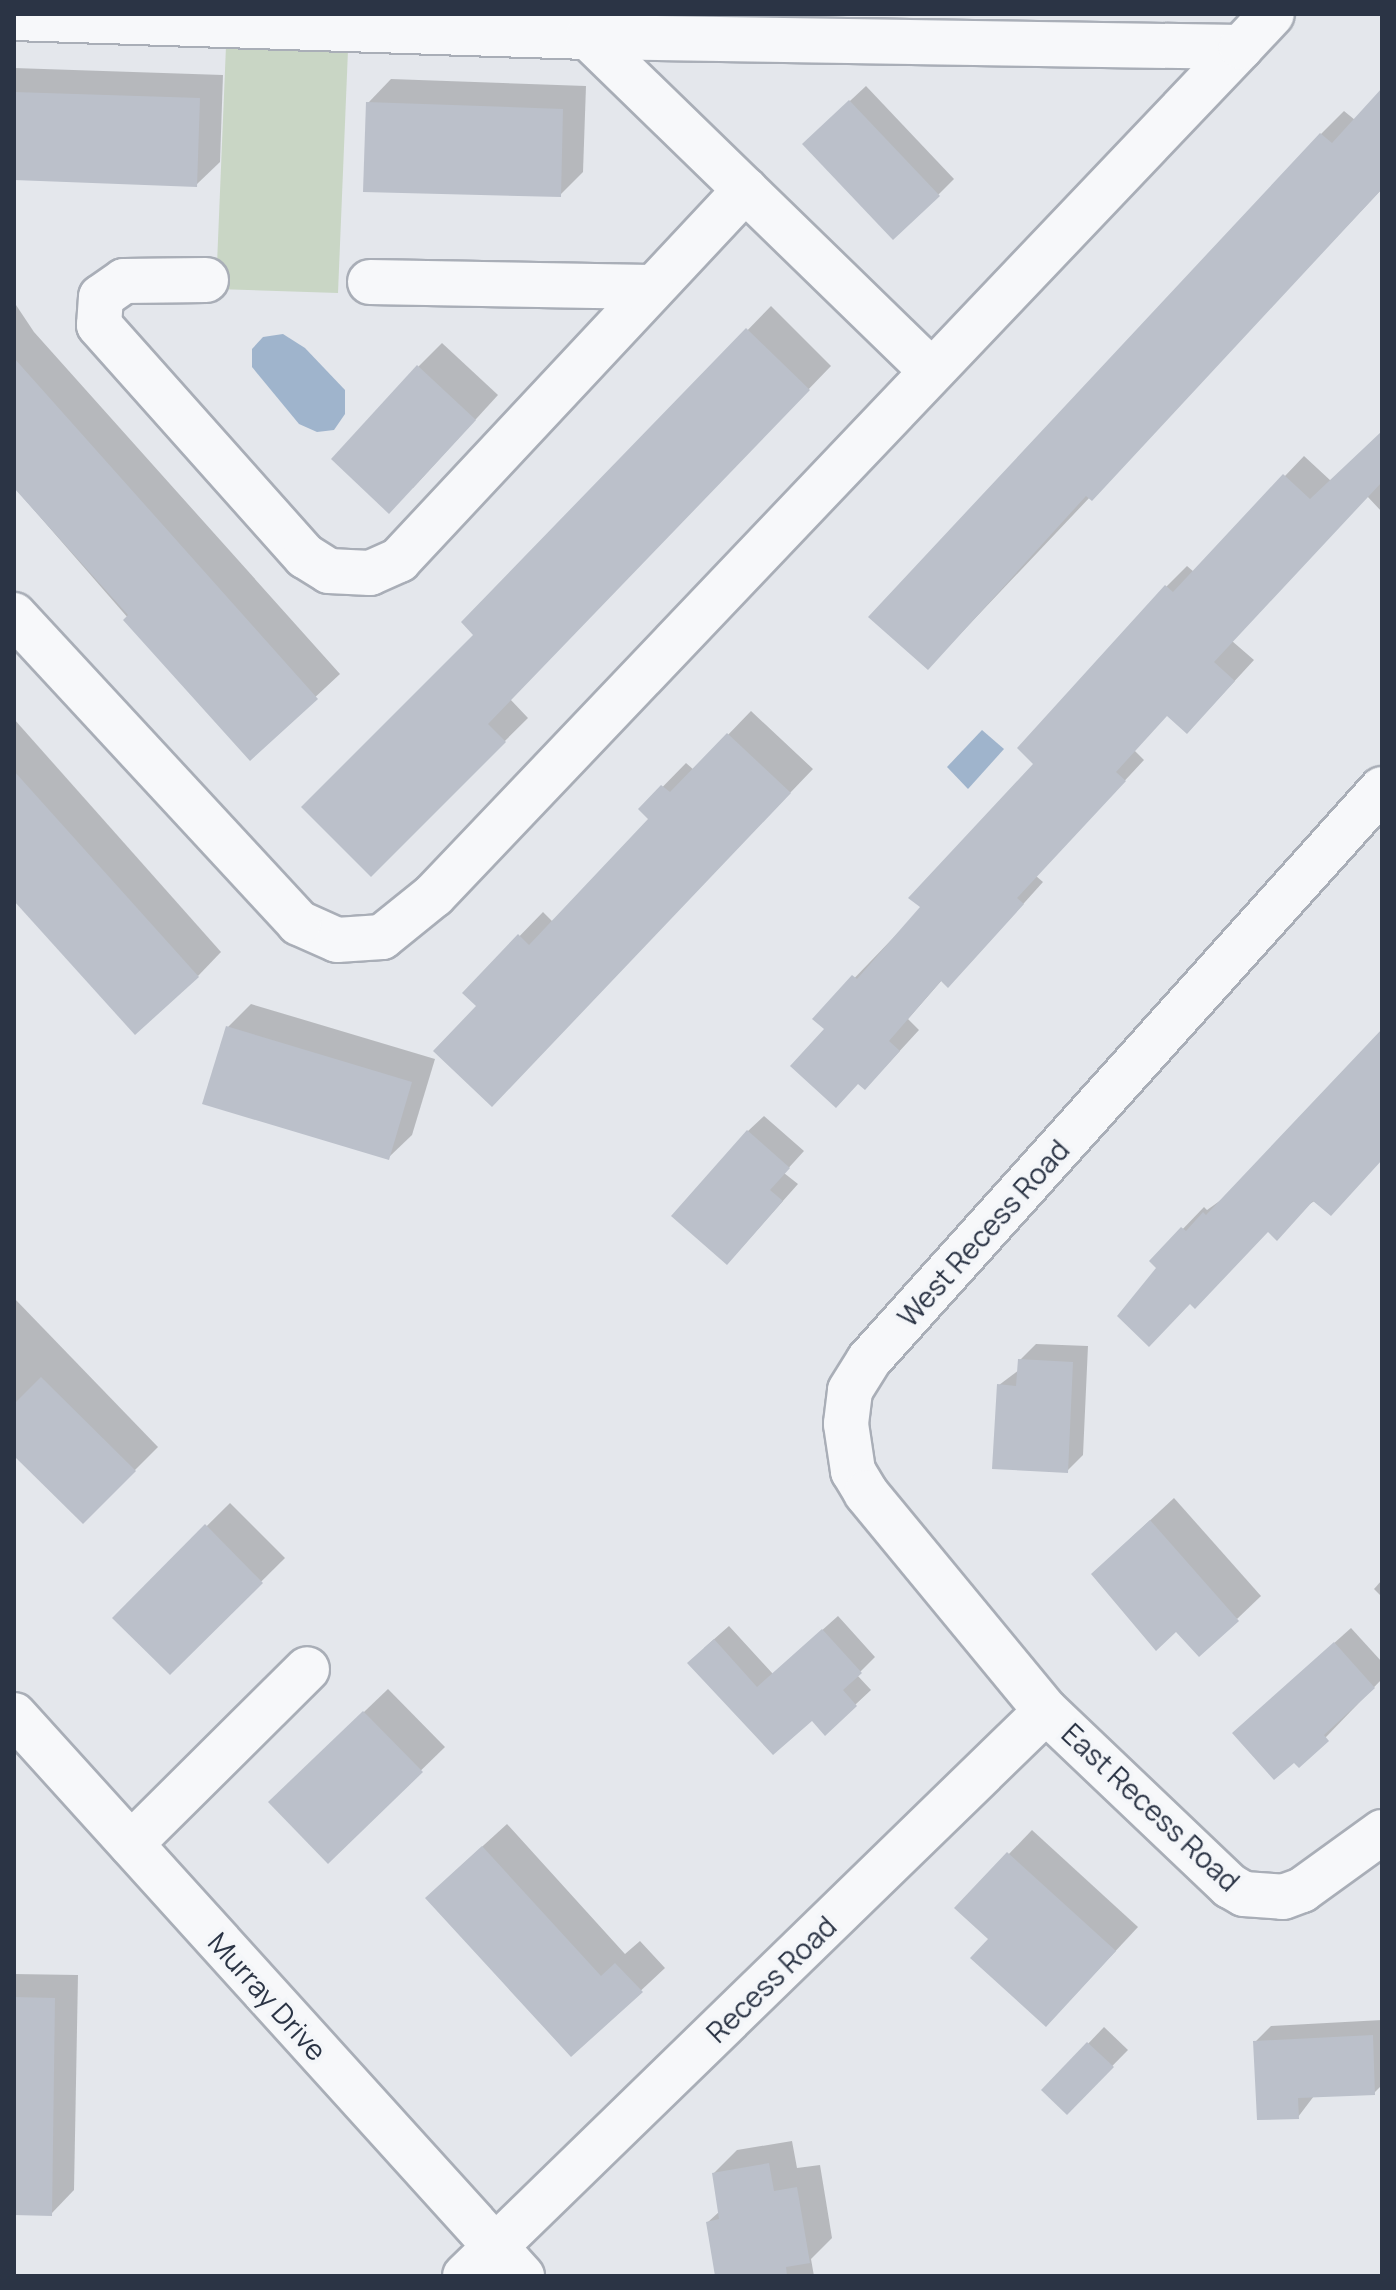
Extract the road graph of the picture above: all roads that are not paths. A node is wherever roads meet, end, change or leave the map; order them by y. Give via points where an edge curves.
1 (1272, 14) edge
2 (14, 18) edge
3 (588, 37) junction
4 (1241, 47) junction
5 (745, 190) junction
6 (206, 280) dead end
7 (370, 282) dead end
8 (651, 287) junction
9 (931, 371) junction
10 (14, 615) edge
11 (1382, 789) edge
12 (307, 1669) dead end
13 (1046, 1711) junction
14 (14, 1715) edge
15 (1382, 1832) edge
16 (131, 1844) junction
17 (494, 2266) edge

1 - 4 street
2 - 3 street
3 - 4 street
3 - 5 street
4 - 9 street
5 - 8 street
5 - 9 street
6 - 8 street via 124,281 101,297 99,325 290,542 329,571 351,575 399,560
7 - 8 street
9 - 10 street via 434,895 393,931 369,941 337,940 299,923
11 - 13 street, West Recess Road via 869,1360 850,1391 848,1453 866,1493
12 - 16 street
13 - 15 street, East Recess Road via 1216,1874 1244,1894 1283,1897 1302,1890
13 - 17 street, Recess Road
14 - 16 street, Murray Drive
16 - 17 street, Murray Drive

